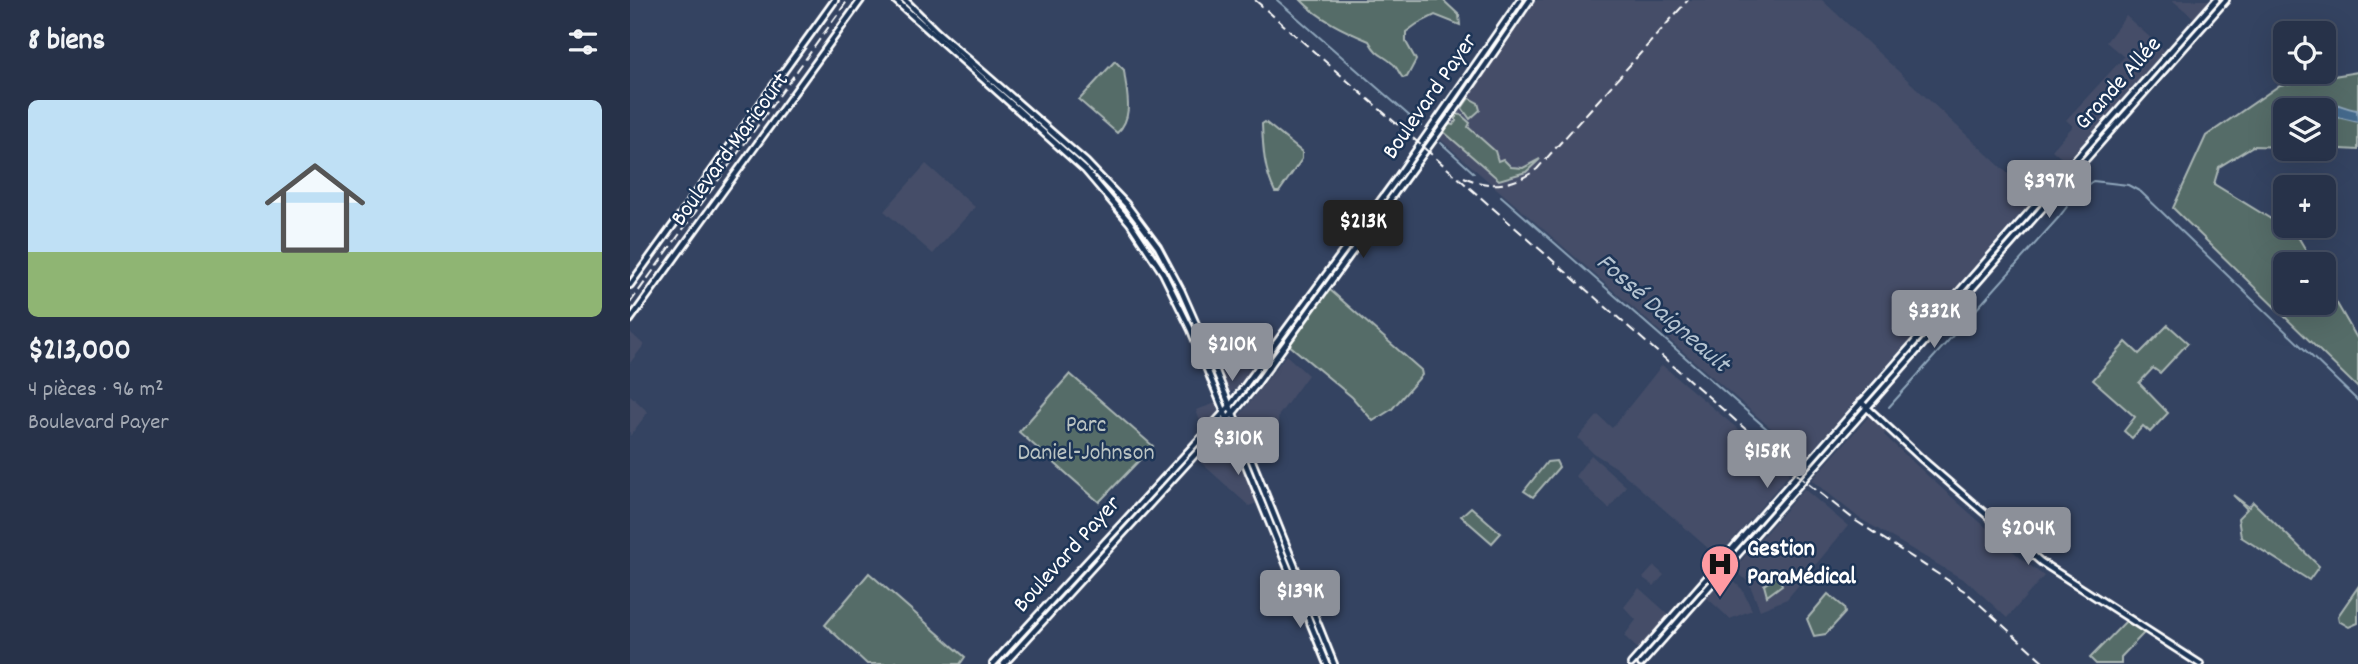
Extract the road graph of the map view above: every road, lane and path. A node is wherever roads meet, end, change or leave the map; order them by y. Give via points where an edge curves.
1 (835, 0) edge
2 (861, 0) edge
3 (895, 0) edge
4 (1520, 0) edge
5 (1530, 0) edge
6 (2216, 0) edge
7 (2226, 0) edge
8 (904, 2) edge
9 (1396, 178) junction
10 (1403, 183) junction
11 (630, 285) edge
12 (630, 320) edge
13 (1254, 375) junction
14 (1260, 379) junction
15 (1861, 402) junction
16 (1230, 406) junction
17 (1867, 407) junction
18 (1223, 412) junction
19 (1233, 413) junction
20 (1227, 421) junction
21 (1216, 432) junction
22 (1235, 438) junction
23 (1265, 491) junction
24 (1258, 494) junction
25 (993, 664) edge
26 (1004, 664) edge
27 (1327, 664) edge
28 (1334, 664) edge
29 (1632, 664) edge
30 (1642, 664) edge
31 (2200, 664) edge

1 - 11 main road
2 - 12 main road, Boulevard Maricourt
3 - 8 main road
4 - 9 main road, Boulevard Payer
5 - 10 main road, Boulevard Payer
6 - 15 main road, Grande Allée
7 - 17 main road, Grande Allée
8 - 16 main road via 1086,162 1126,204 1158,247 1181,290
8 - 18 main road via 1084,170 1130,223 1174,292
9 - 10 main road
9 - 13 main road, Boulevard Payer
10 - 14 main road, Boulevard Payer
13 - 14 main road
13 - 16 main road, Boulevard Payer
14 - 19 main road, Boulevard Payer
15 - 17 main road
15 - 29 main road, Grande Allée
16 - 18 main road, Boulevard Payer
16 - 19 main road
17 - 30 main road, Grande Allée
17 - 31 main road via 2041,562
18 - 20 main road
18 - 25 main road, Boulevard Payer
19 - 20 main road, Boulevard Payer
19 - 23 main road
20 - 21 main road, Boulevard Payer
20 - 22 main road
21 - 22 main road
21 - 26 main road, Boulevard Payer
22 - 24 main road
23 - 24 main road
23 - 28 main road
24 - 27 main road

